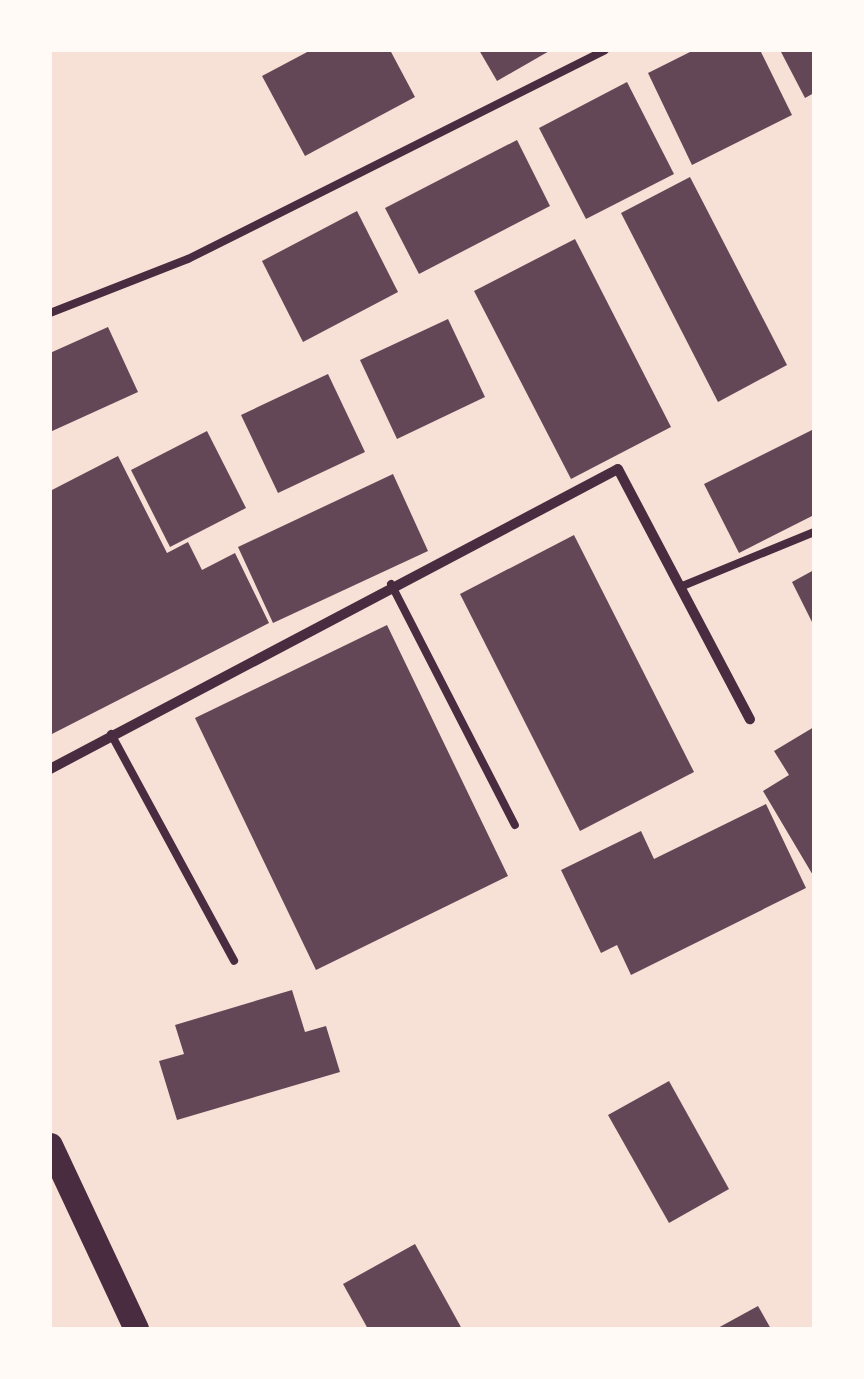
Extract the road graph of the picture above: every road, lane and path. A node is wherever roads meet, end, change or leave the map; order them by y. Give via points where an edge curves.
1 (605, 50) edge
2 (50, 313) edge
3 (814, 532) edge
4 (391, 584) junction
5 (680, 587) junction
6 (750, 719) dead end
7 (110, 734) junction
8 (50, 769) edge
9 (514, 825) dead end
10 (234, 960) dead end
11 (53, 1161) edge
12 (136, 1329) edge

1 - 2 lane via 188,259
3 - 5 lane
4 - 5 street via 618,469
4 - 7 street
4 - 9 lane
5 - 6 street
7 - 8 street
7 - 10 lane
11 - 12 main road

